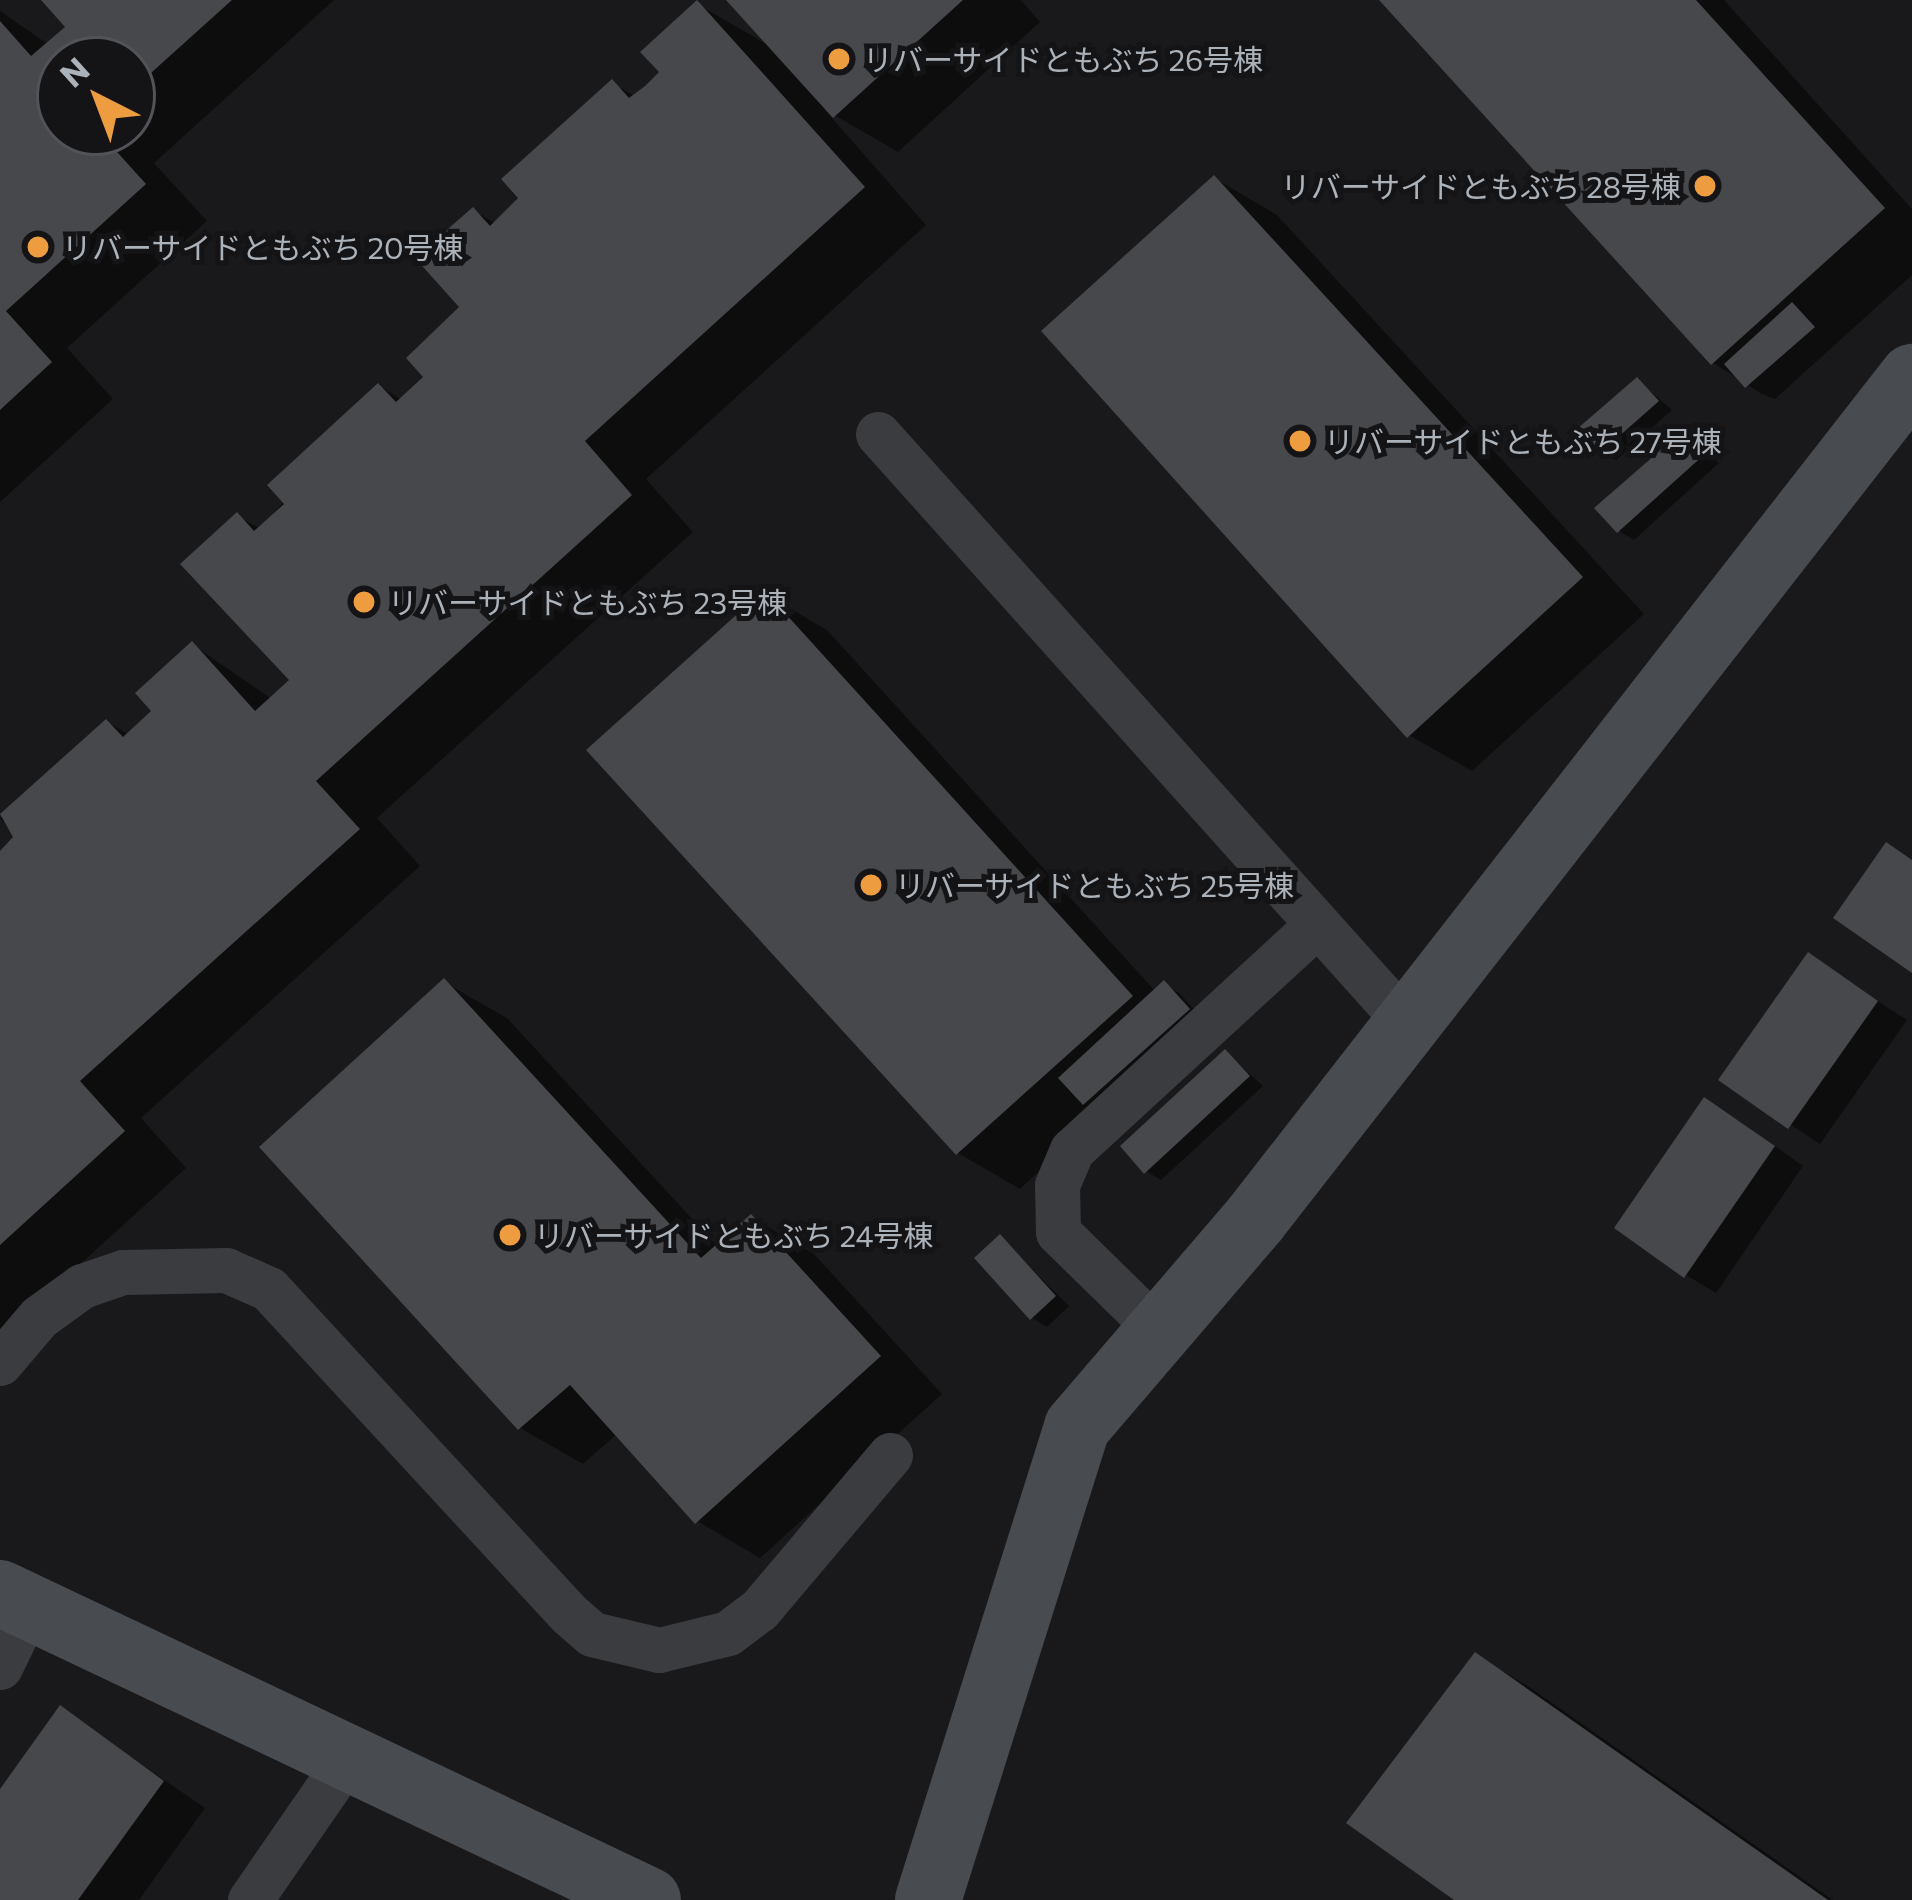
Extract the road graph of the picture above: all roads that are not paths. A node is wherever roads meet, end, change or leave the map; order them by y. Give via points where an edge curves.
1 (1912, 377) edge
2 (878, 434) dead end
3 (1316, 926) junction
4 (1408, 1025) junction
5 (1160, 1331) junction
6 (0, 1363) edge
7 (890, 1455) dead end
8 (15, 1600) edge
9 (0, 1666) edge
10 (348, 1758) junction
11 (250, 1900) edge
12 (648, 1900) edge
13 (928, 1900) edge

1 - 4 street
2 - 3 lane
3 - 4 lane
3 - 5 lane via 1072,1150 1057,1185 1058,1232
4 - 5 street
5 - 13 street via 1077,1427
6 - 7 lane via 39,1317 82,1286 123,1272 226,1270 300,1316 569,1614 592,1634 659,1650 728,1633 759,1610
8 - 9 lane
8 - 10 street
10 - 11 lane
10 - 12 street

